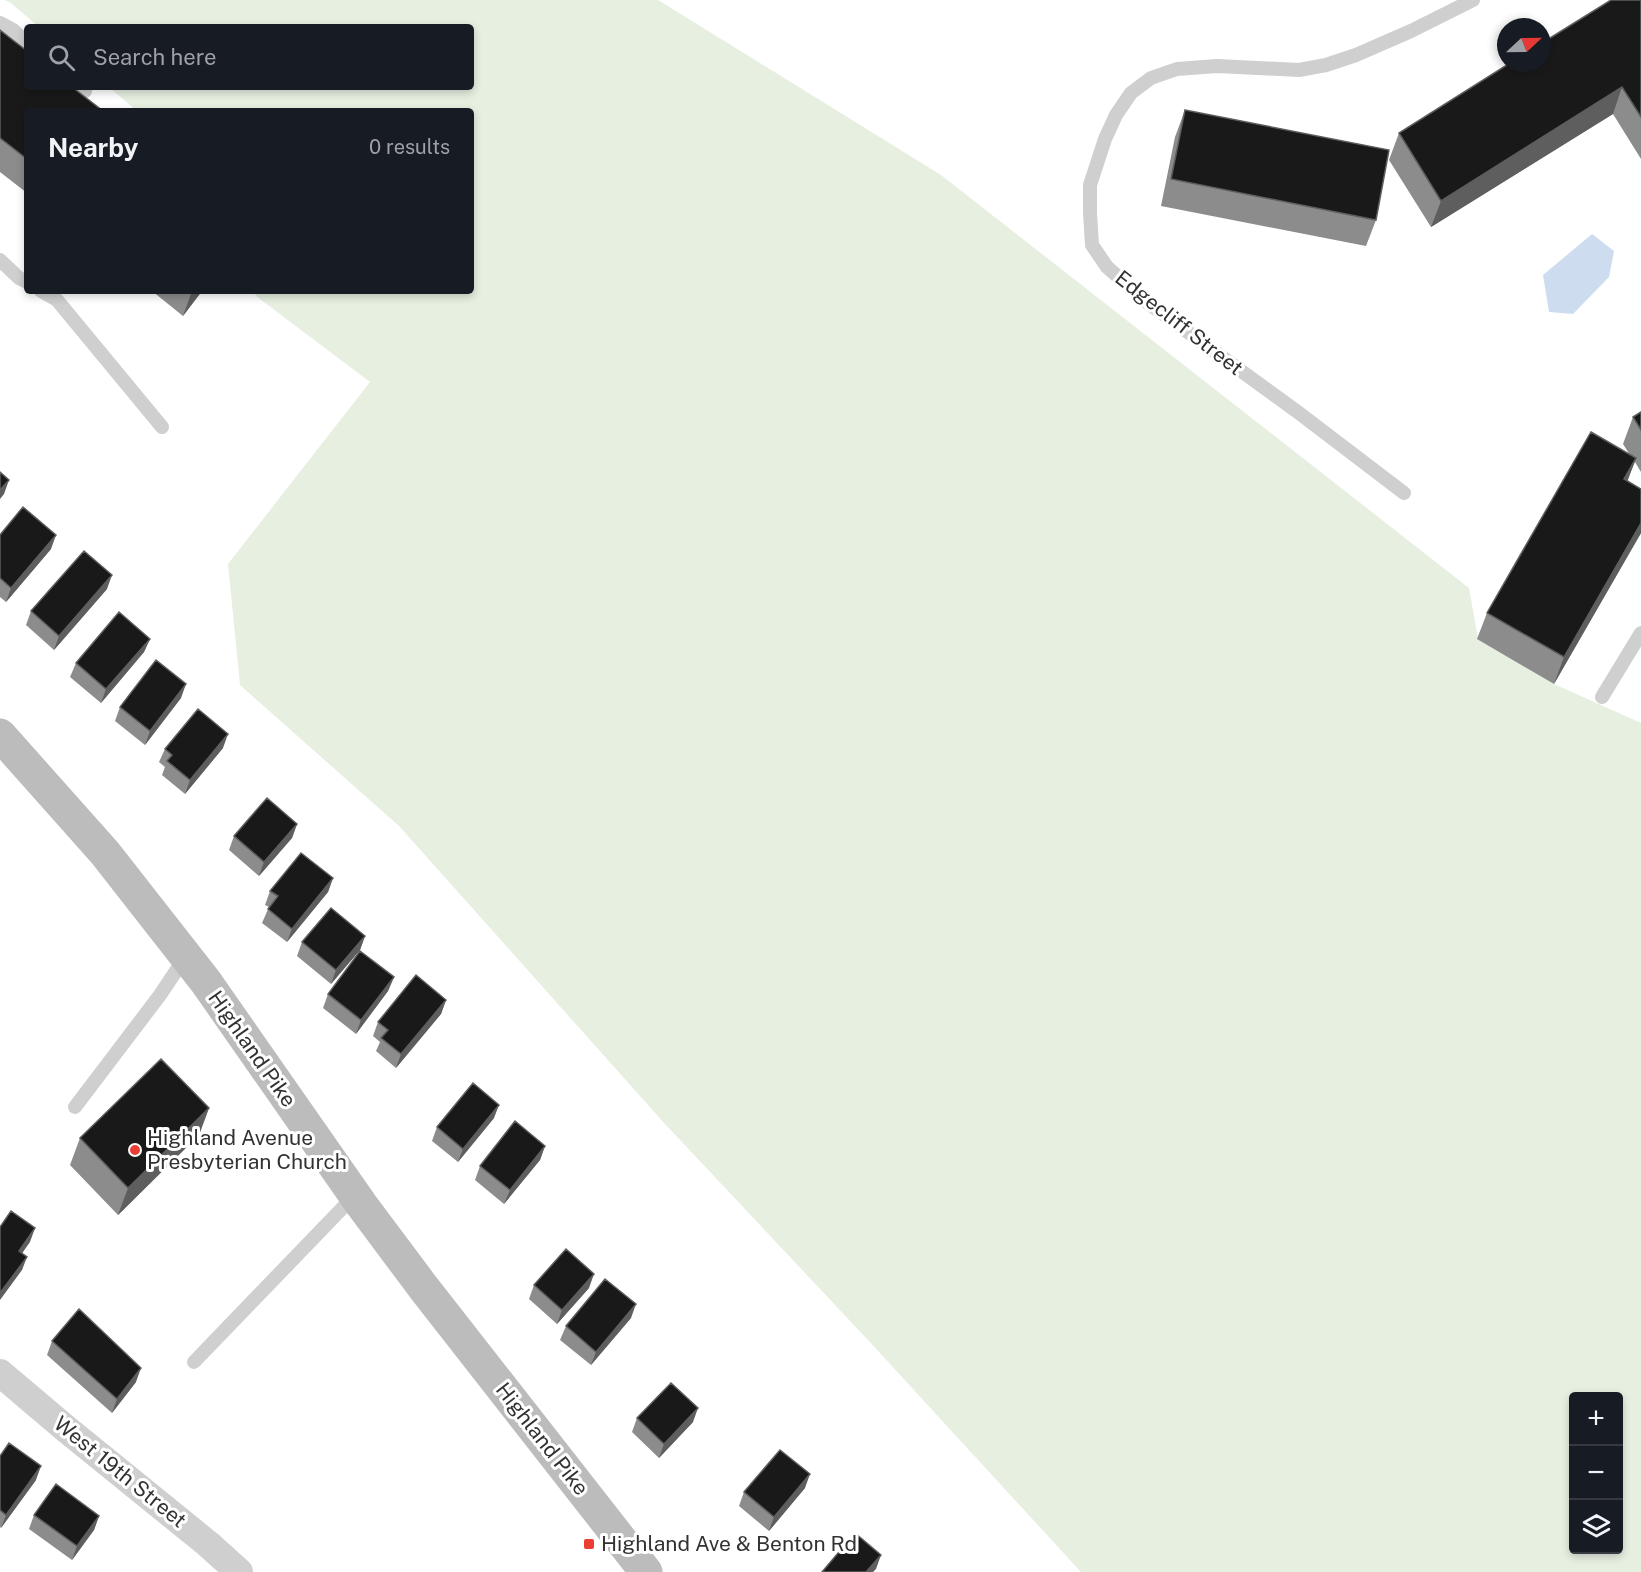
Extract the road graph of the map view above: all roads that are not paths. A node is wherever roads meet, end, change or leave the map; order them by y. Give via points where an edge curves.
1 (1473, 0) edge
2 (0, 23) edge
3 (24, 41) edge
4 (0, 260) edge
5 (24, 280) edge
6 (46, 294) edge
7 (162, 427) dead end
8 (1404, 493) dead end
9 (1641, 633) edge
10 (1602, 697) dead end
11 (0, 735) edge
12 (186, 956) junction
13 (75, 1107) dead end
14 (355, 1195) junction
15 (194, 1362) dead end
16 (0, 1373) edge
17 (238, 1572) edge
18 (646, 1572) edge

1 - 8 lane, Edgecliff Street via 1411,31 1326,65 1299,70 1217,66 1177,69 1151,78 1131,93 1116,115 1090,185 1092,245 1107,267 1144,300
2 - 3 lane
4 - 5 lane
6 - 7 lane via 57,300
9 - 10 lane
11 - 12 street, Highland Pike via 105,853
12 - 13 lane
12 - 14 street, Highland Pike
14 - 15 lane
14 - 18 street, Highland Pike
16 - 17 street, West 19th Street

